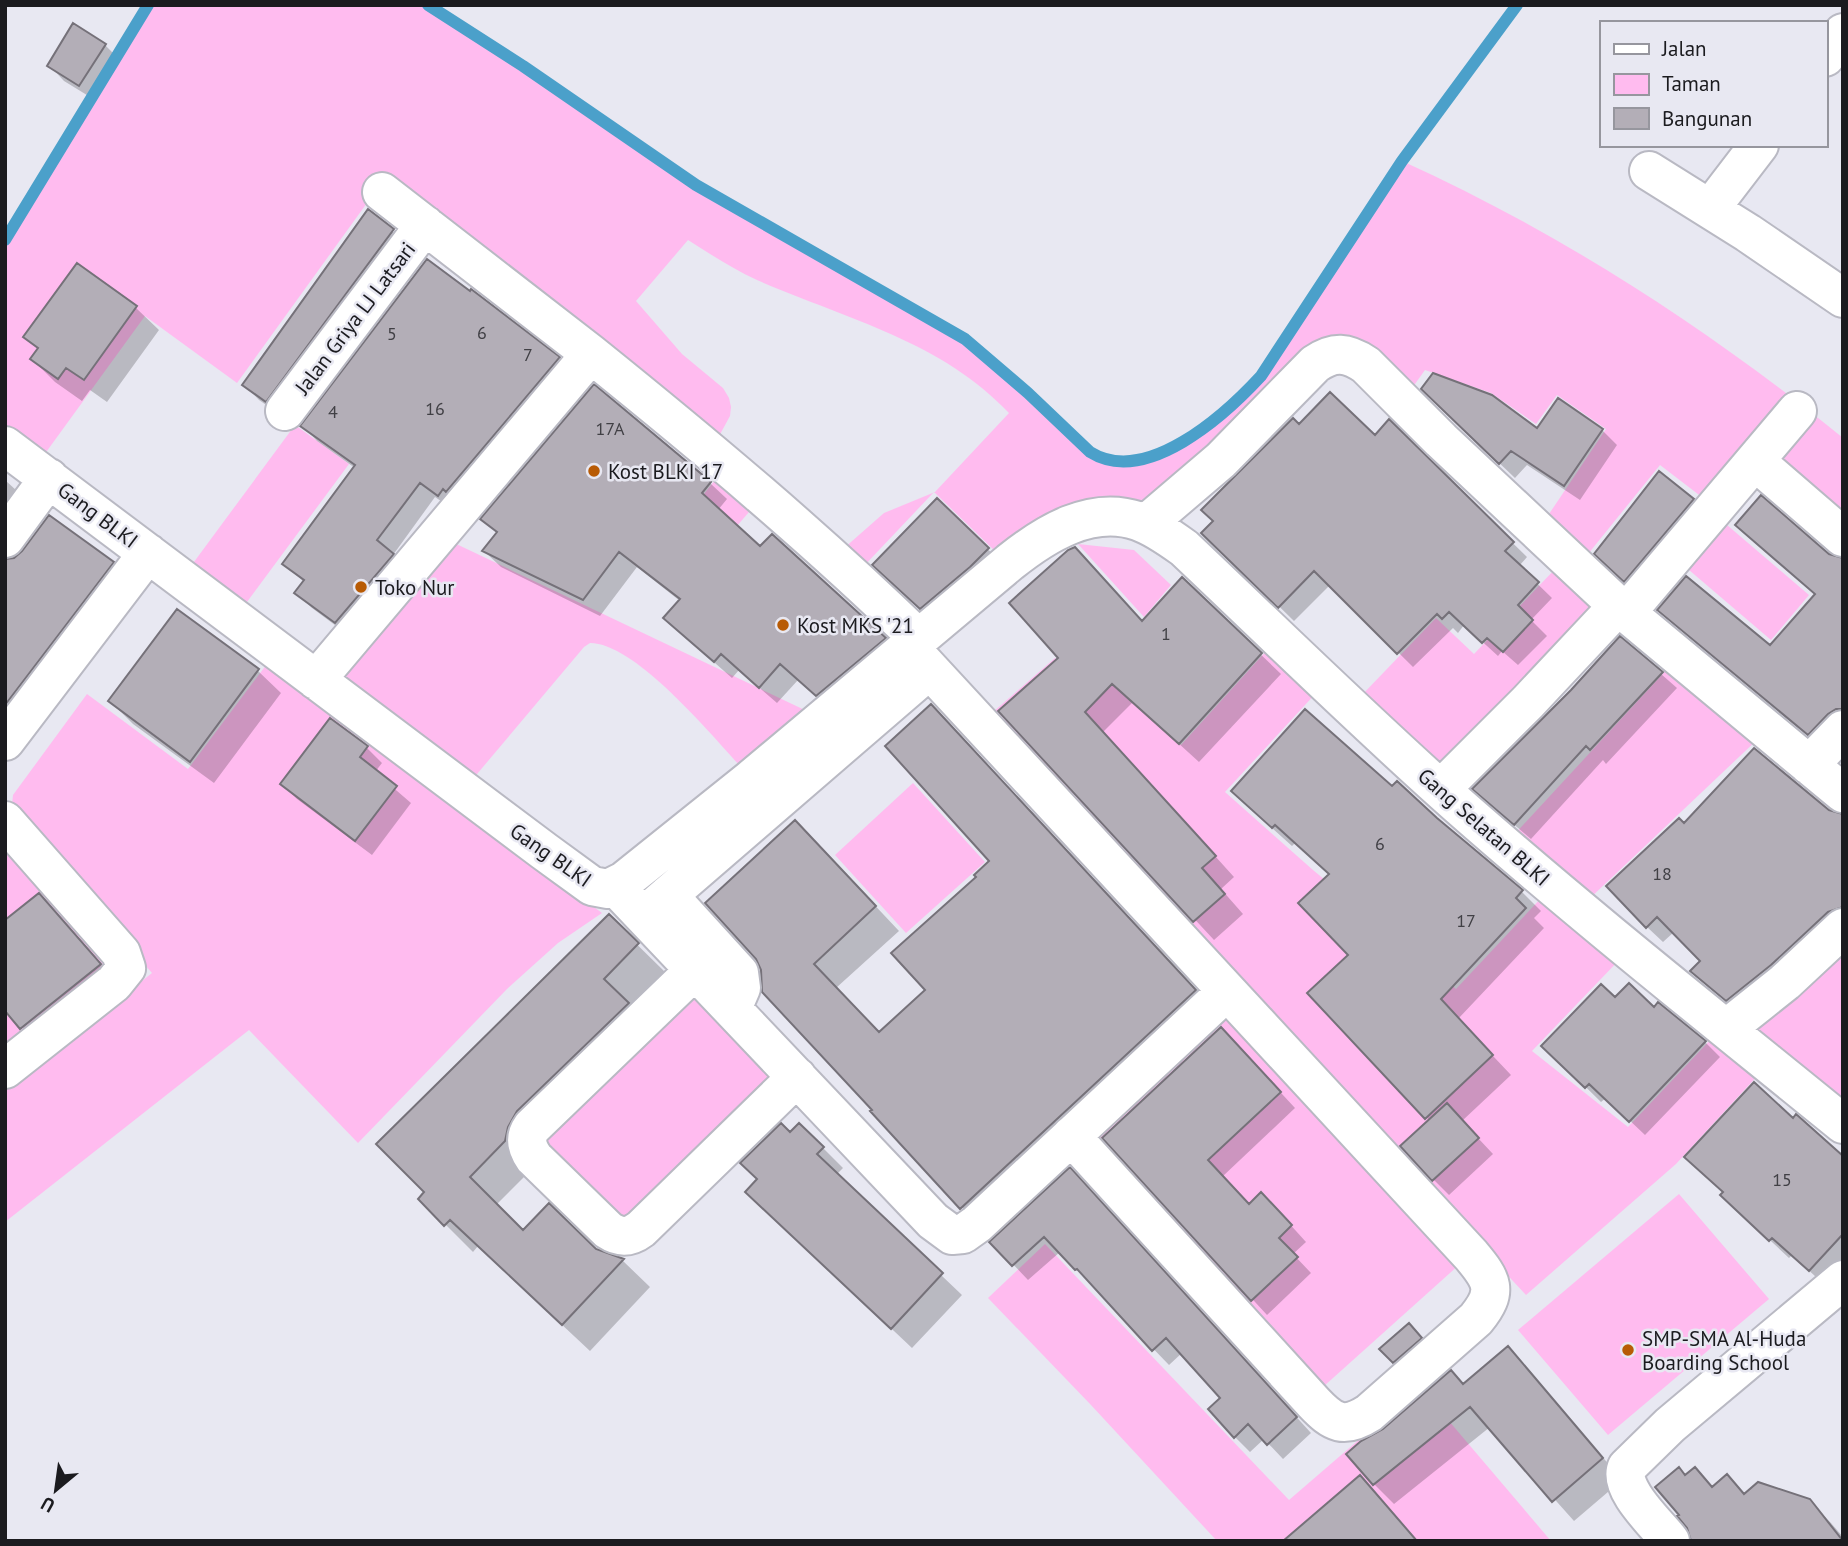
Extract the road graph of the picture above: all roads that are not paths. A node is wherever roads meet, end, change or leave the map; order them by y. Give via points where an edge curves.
1 (1843, 33) edge
2 (1827, 54) edge
3 (1757, 147) edge
4 (1649, 171) dead end
5 (382, 192) dead end
6 (1710, 209) junction
7 (425, 225) junction
8 (1843, 298) edge
9 (591, 354) junction
10 (285, 411) dead end
11 (1797, 411) dead end
12 (5, 446) edge
13 (1755, 461) junction
14 (49, 478) junction
15 (1141, 522) junction
16 (1843, 537) edge
17 (5, 538) edge
18 (148, 553) junction
19 (1622, 609) junction
20 (919, 652) junction
21 (316, 680) junction
22 (1843, 730) edge
23 (5, 741) edge
24 (1809, 765) junction
25 (1441, 789) junction
26 (1843, 793) edge
27 (5, 821) edge
28 (615, 886) junction
29 (656, 905) junction
30 (1843, 928) edge
31 (695, 970) junction
32 (1226, 992) junction
33 (732, 1009) junction
34 (1726, 1029) junction
35 (5, 1069) edge
36 (797, 1077) junction
37 (1843, 1124) edge
38 (1071, 1136) junction
39 (1843, 1280) edge
40 (1671, 1541) edge

1 - 2 street
3 - 6 street
4 - 6 street
5 - 7 street, Jalan Griya LJ Latsari
6 - 8 street
7 - 9 street, Jalan Griya LJ Latsari
7 - 10 street, Jalan Griya LJ Latsari
9 - 20 street, Jalan Griya LJ Latsari via 802,530
9 - 21 street
11 - 13 street
12 - 14 street, Gang BLKI
13 - 16 street
13 - 19 street
14 - 17 street
14 - 18 street, Gang BLKI
15 - 19 street via 1221,460 1315,364 1343,354 1366,365
15 - 20 street, Gang BLKI via 1107,517 1058,528 1010,562
15 - 25 street, Gang Selatan BLKI via 1184,548
18 - 21 street, Gang BLKI
18 - 23 street
19 - 24 street
19 - 25 street
20 - 28 street, Gang BLKI
20 - 29 street
20 - 32 street, Jalan Griya LJ Latsari
21 - 28 street, Gang BLKI via 592,886
22 - 24 street
24 - 26 street
25 - 34 street, Gang Selatan BLKI
27 - 35 street via 121,953 126,968 114,983
28 - 29 street
29 - 31 street
29 - 33 street via 739,973 741,988
30 - 34 street
31 - 33 street
31 - 36 street via 533,1127 527,1147 534,1158 608,1230 631,1235
32 - 38 street
32 - 38 street, Jalan Griya LJ Latsari via 1483,1269 1492,1290 1476,1319 1357,1421 1334,1420 1314,1404
33 - 36 street
34 - 37 street, Gang Selatan BLKI
36 - 38 street via 933,1221 952,1235 963,1234 976,1224
39 - 40 street via 1688,1409 1627,1467 1627,1487

